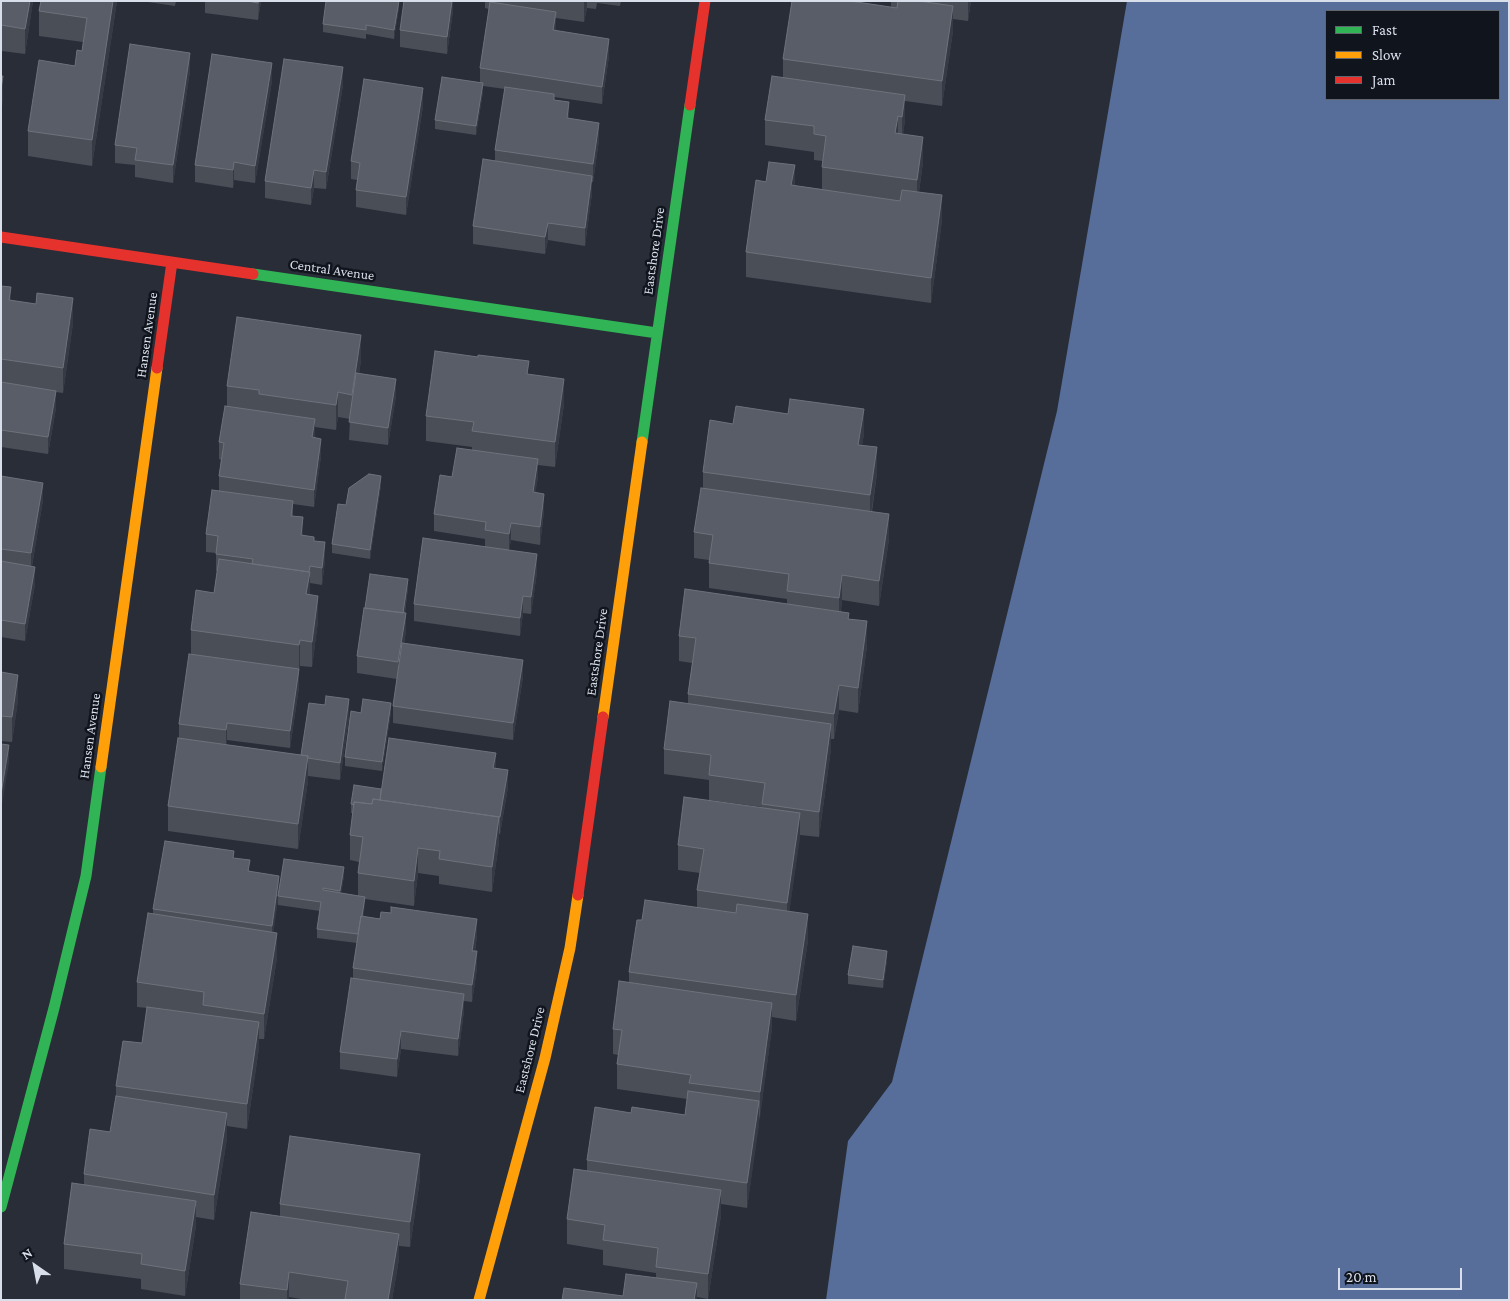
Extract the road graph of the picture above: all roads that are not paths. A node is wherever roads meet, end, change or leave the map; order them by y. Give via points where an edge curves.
1 (705, 1) edge
2 (1, 237) edge
3 (172, 262) junction
4 (657, 333) junction
5 (1, 1207) edge
6 (479, 1300) edge

1 - 4 street, Eastshore Drive
2 - 3 street, Central Avenue
3 - 4 street, Central Avenue
3 - 5 street, Hansen Avenue via 86,876
4 - 6 street, Eastshore Drive via 570,948 545,1058

